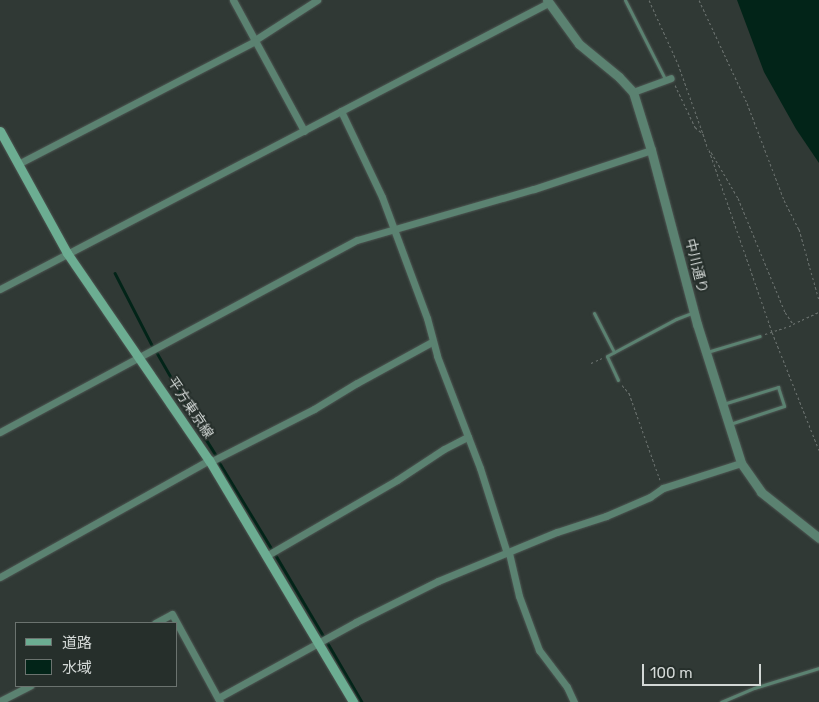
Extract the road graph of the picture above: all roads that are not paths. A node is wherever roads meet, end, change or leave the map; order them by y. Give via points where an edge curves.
1 (233, 0) edge
2 (317, 0) edge
3 (625, 0) edge
4 (548, 2) edge
5 (255, 41) junction
6 (670, 80) joint
7 (633, 92) junction
8 (341, 111) junction
9 (304, 131) junction
10 (0, 132) edge
11 (651, 150) junction
12 (18, 164) junction
13 (394, 229) junction
14 (67, 253) junction
15 (0, 289) edge
16 (594, 313) dead end
17 (694, 313) junction
18 (760, 336) dead end
19 (432, 342) junction
20 (614, 352) junction
21 (707, 352) junction
22 (138, 357) junction
23 (618, 380) road end
24 (722, 404) junction
25 (728, 425) junction
26 (0, 432) edge
27 (468, 437) junction
28 (210, 461) junction
29 (741, 463) junction
30 (819, 538) edge
31 (508, 553) junction
32 (266, 556) junction
33 (0, 577) edge
34 (157, 622) edge
35 (176, 622) edge
36 (178, 625) edge
37 (317, 644) junction
38 (819, 668) edge
39 (28, 687) edge
40 (219, 700) edge
41 (0, 701) edge
42 (353, 702) edge
43 (574, 702) edge
44 (722, 702) edge

1 - 5 street
2 - 5 street
3 - 6 lane
4 - 7 street, 中川通り via 579,44
4 - 8 street
5 - 9 street
5 - 12 street
6 - 7 street
7 - 11 street, 中川通り
8 - 9 street
8 - 13 street
9 - 14 street
10 - 12 main road, 平方東京線
11 - 13 street via 534,189
11 - 17 street, 中川通り
12 - 14 main road, 平方東京線
13 - 19 street via 427,318
13 - 22 street via 348,244
14 - 15 street
14 - 22 main road, 平方東京線
16 - 20 lane
17 - 20 lane
17 - 21 street, 中川通り
18 - 21 lane
19 - 27 street
19 - 28 street via 314,409
20 - 23 lane via 607,356
21 - 24 street, 中川通り
22 - 26 street
22 - 28 main road, 平方東京線
24 - 25 street, 中川通り
24 - 25 lane via 778,387 784,406
25 - 29 street, 中川通り
27 - 31 street
27 - 32 street
28 - 32 main road, 平方東京線
28 - 33 street
29 - 30 street, 中川通り via 761,492
29 - 31 street via 663,488 606,516
31 - 37 street via 438,581
31 - 43 street via 519,596 539,650 567,687
32 - 37 main road, 平方東京線
34 - 35 street via 172,614
36 - 40 street
37 - 40 street
37 - 42 main road, 平方東京線
38 - 44 lane via 754,688
39 - 41 street

